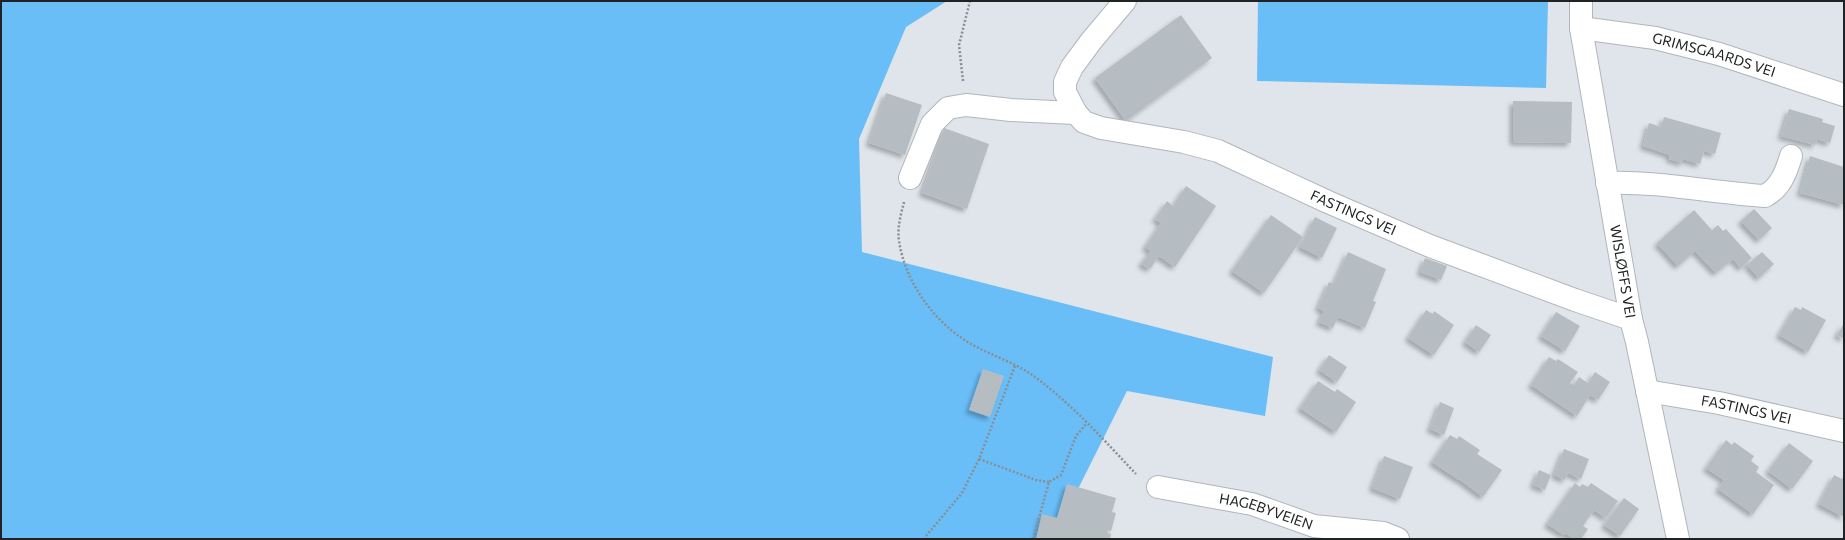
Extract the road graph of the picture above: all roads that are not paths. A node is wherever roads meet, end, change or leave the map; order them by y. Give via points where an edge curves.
1 (1125, 1) edge
2 (1581, 1) edge
3 (1581, 28) junction
4 (1844, 96) edge
5 (1076, 113) junction
6 (1791, 156) dead end
7 (910, 178) road end
8 (1607, 183) junction
9 (1631, 319) junction
10 (1647, 391) junction
11 (1844, 432) edge
12 (1158, 487) road end
13 (1398, 539) edge
14 (1678, 539) edge

1 - 5 street via 1092,40 1072,67 1065,82 1065,92
2 - 3 street, WISLØFFS VEI
3 - 4 street, GRIMSGAARDS VEI via 1655,38 1719,54
3 - 8 street, WISLØFFS VEI
5 - 7 street via 966,105 948,108 932,124
5 - 9 street, FASTINGS VEI via 1084,122 1101,128 1184,142 1218,151 1430,246
6 - 8 street via 1781,182 1764,196 1636,182
8 - 9 street, WISLØFFS VEI
9 - 10 street, WISLØFFS VEI
10 - 11 street, FASTINGS VEI via 1719,403
10 - 14 street, WISLØFFS VEI
12 - 13 street, HAGEBYVEIEN via 1252,504 1314,526 1383,534

